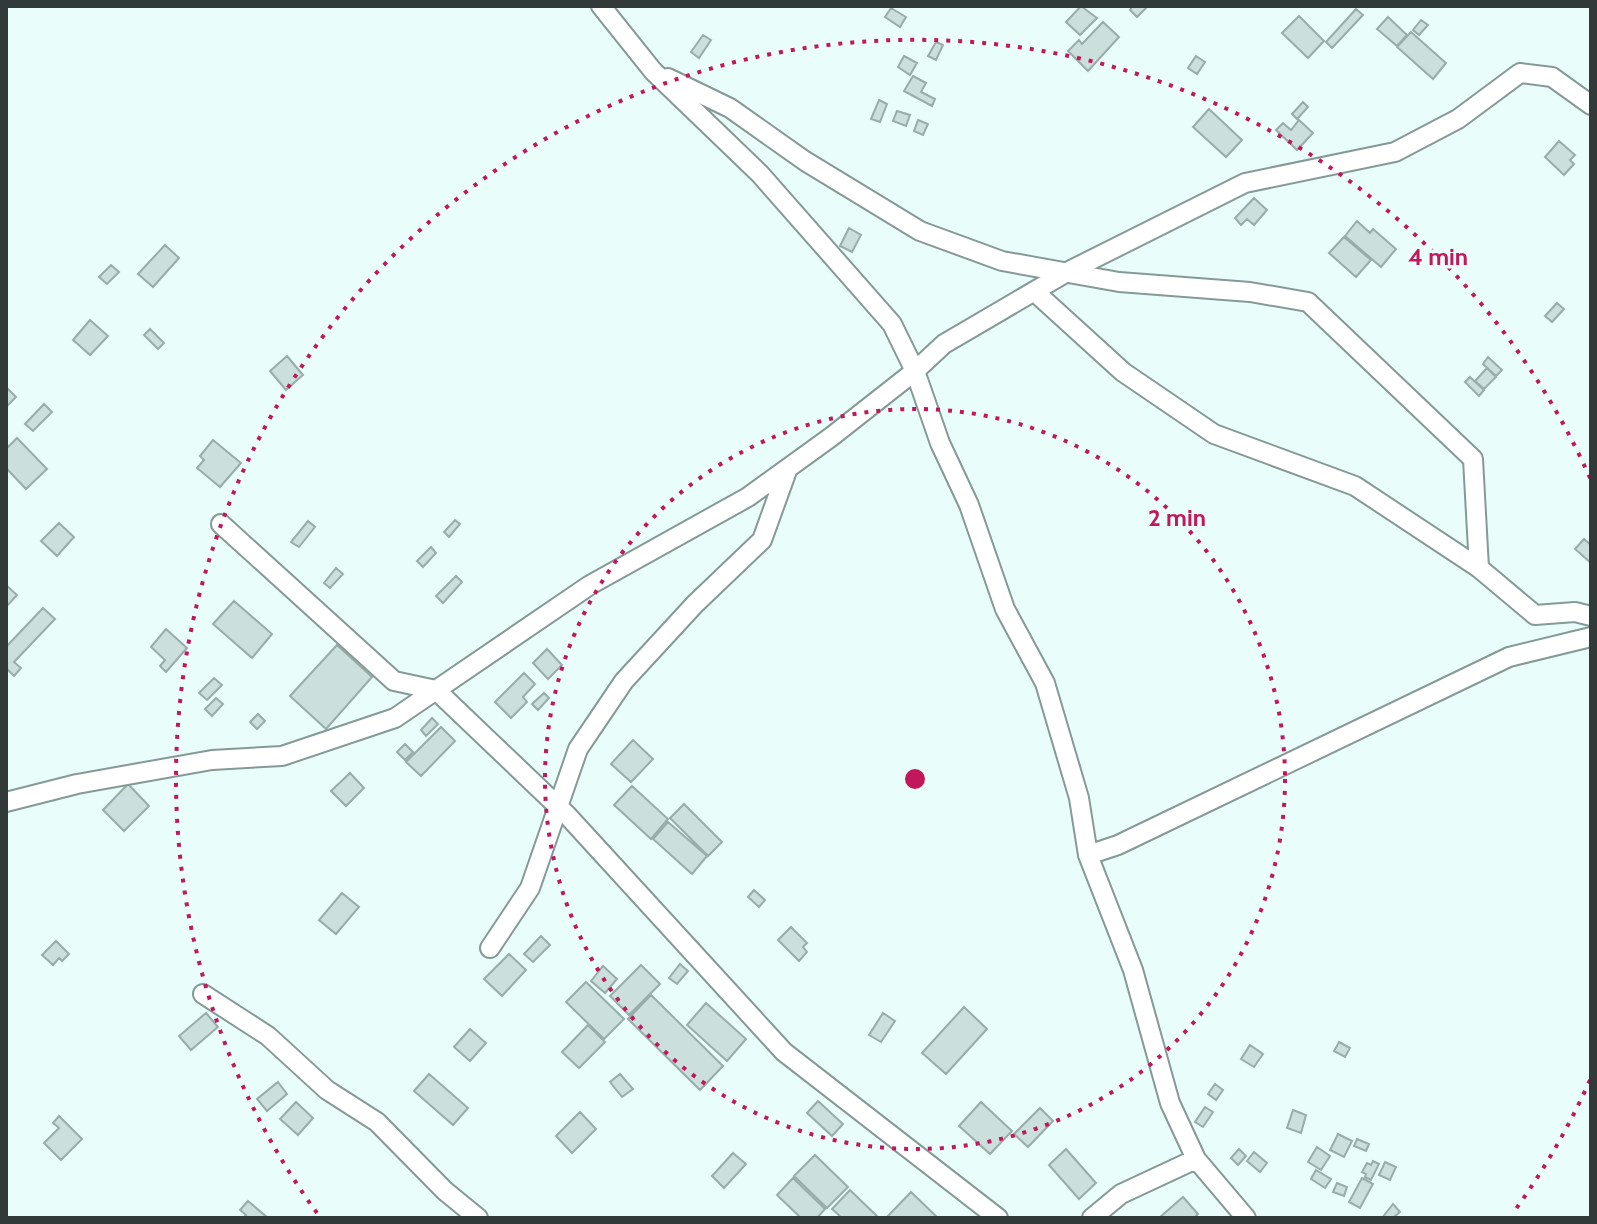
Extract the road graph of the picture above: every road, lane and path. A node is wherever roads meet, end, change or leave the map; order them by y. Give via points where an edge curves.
1 (601, 6) edge
2 (653, 71) junction
3 (1591, 105) edge
4 (1067, 272) junction
5 (1035, 292) junction
6 (915, 371) junction
7 (788, 468) junction
8 (221, 524) dead end
9 (1479, 568) junction
10 (1591, 616) edge
11 (1591, 637) edge
12 (436, 690) junction
13 (6, 802) edge
14 (559, 806) junction
15 (1088, 855) junction
16 (490, 948) dead end
17 (203, 994) dead end
18 (1196, 1159) junction
19 (478, 1218) edge
20 (998, 1218) edge
21 (1092, 1218) edge
22 (1246, 1218) edge

1 - 2 street
2 - 4 street via 730,108 920,231 1002,261
2 - 6 street via 760,174 892,324
3 - 4 street via 1552,77 1520,73 1458,119 1395,152 1245,183
4 - 5 street
4 - 9 street via 1308,302 1473,459
5 - 6 street via 944,344
5 - 9 street via 1123,372 1214,434 1355,486
6 - 7 street
6 - 15 street via 1005,609 1045,683 1079,798
7 - 12 street via 748,497 590,585
7 - 14 street via 762,540 624,681 578,749
8 - 12 street via 394,681
9 - 10 street via 1535,615
11 - 15 street via 1509,657
12 - 13 street via 395,718 282,756 212,760
12 - 14 street
14 - 16 street via 530,888
14 - 20 street via 784,1052
15 - 18 street via 1133,970 1170,1103
17 - 19 street via 268,1036 327,1090 377,1122
18 - 21 street via 1121,1194
18 - 22 street

